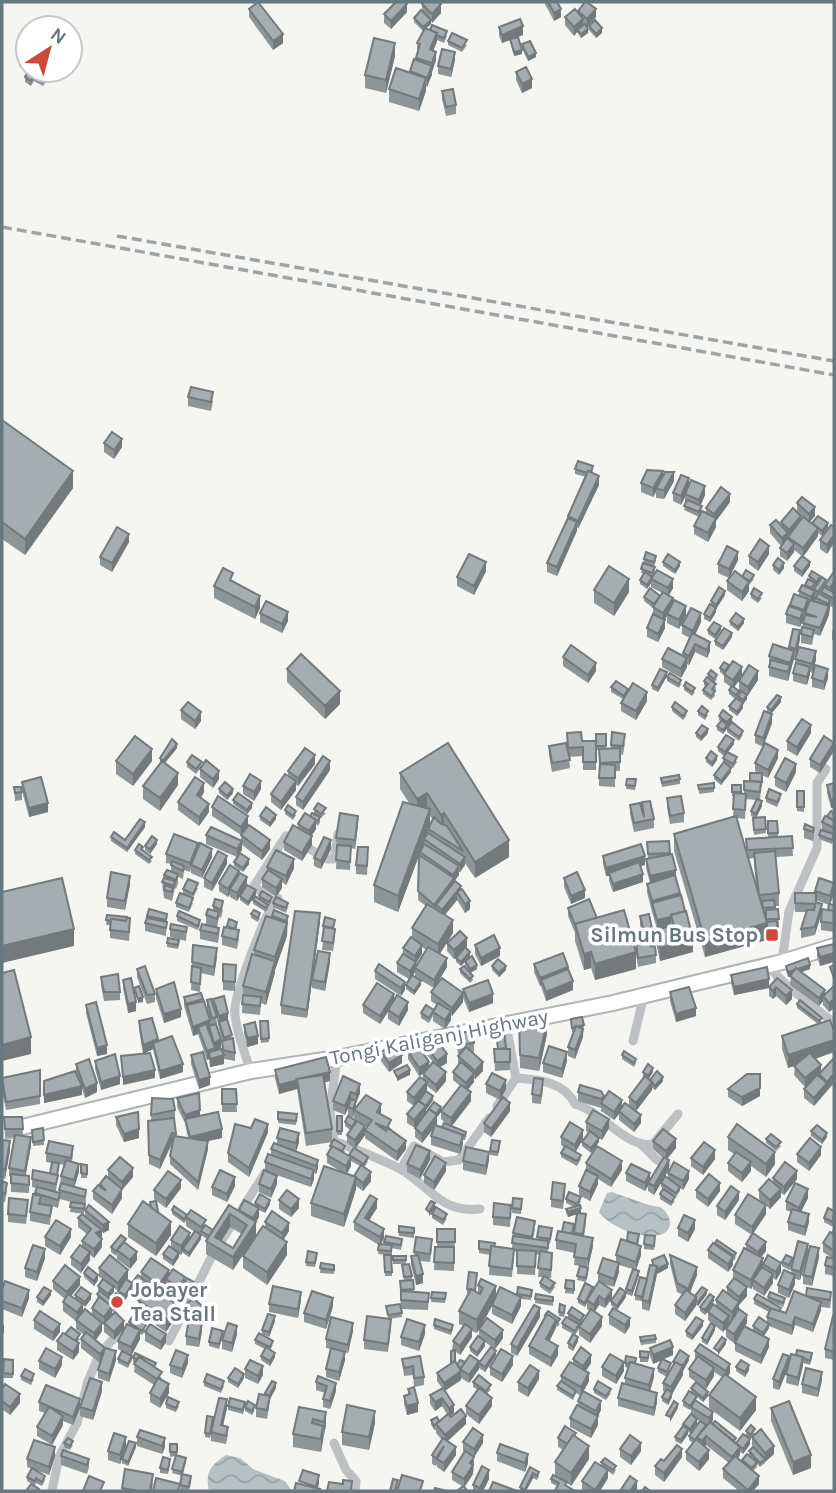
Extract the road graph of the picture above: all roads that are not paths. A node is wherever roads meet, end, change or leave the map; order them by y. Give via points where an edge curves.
1 (826, 769) dead end
2 (340, 820) edge
3 (834, 946) edge
4 (782, 962) junction
5 (765, 964) junction
6 (644, 995) junction
7 (834, 1023) edge
8 (506, 1024) junction
9 (633, 1041) dead end
10 (337, 1058) junction
11 (251, 1070) junction
12 (516, 1078) junction
13 (678, 1114) dead end
14 (2, 1132) edge
15 (640, 1144) junction
16 (666, 1164) edge
17 (401, 1170) junction
18 (265, 1173) edge
19 (481, 1209) dead end
20 (145, 1326) edge
21 (125, 1327) edge
22 (334, 1443) dead end
23 (52, 1491) edge
24 (355, 1491) edge

1 - 4 street via 817,783 817,848 789,911
2 - 11 street via 334,859 286,836 254,886 276,900 234,1009
3 - 4 main road, Tongi Kaliganj Highway
4 - 5 main road, Tongi Kaliganj Highway
5 - 6 main road, Tongi Kaliganj Highway
5 - 7 street
6 - 8 main road, Tongi Kaliganj Highway
6 - 9 street
8 - 10 main road, Tongi Kaliganj Highway
8 - 12 street
10 - 11 main road, Tongi Kaliganj Highway
10 - 17 street via 330,1110 334,1142
11 - 14 main road, Tongi Kaliganj Highway
12 - 15 street via 556,1084 575,1104
12 - 17 street via 459,1160 443,1161 414,1146
13 - 15 street via 653,1144
15 - 16 street
17 - 19 street via 462,1211
18 - 20 street via 213,1254 169,1340
21 - 23 street via 100,1353 77,1423 59,1457
22 - 24 street via 356,1481

